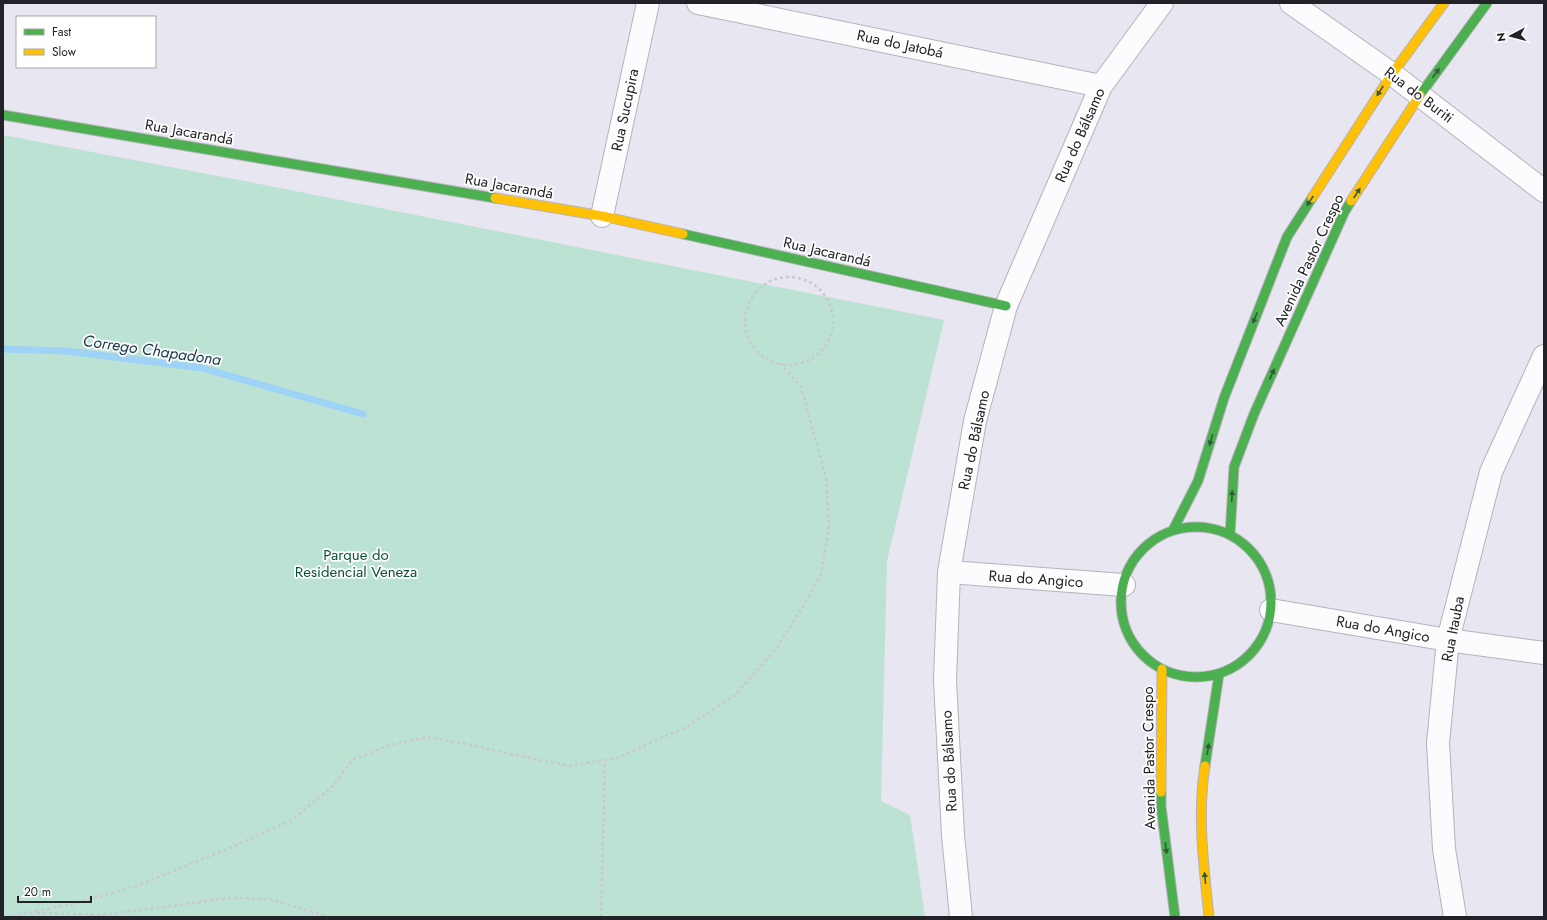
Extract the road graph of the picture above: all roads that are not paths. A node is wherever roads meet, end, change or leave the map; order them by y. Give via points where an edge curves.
1 (648, 3) edge
2 (698, 3) edge
3 (1162, 3) edge
4 (1291, 3) edge
5 (1444, 3) edge
6 (1487, 3) edge
7 (1392, 74) junction
8 (1101, 86) junction
9 (1420, 95) junction
10 (3, 115) edge
11 (1544, 191) edge
12 (602, 216) junction
13 (1006, 306) junction
14 (1544, 356) edge
15 (1173, 530) junction
16 (1230, 535) junction
17 (949, 572) junction
18 (1124, 585) junction
19 (1271, 610) junction
20 (1448, 640) junction
21 (1544, 653) edge
22 (1162, 669) junction
23 (1219, 674) junction
24 (961, 917) edge
25 (1175, 917) edge
26 (1209, 917) edge
27 (1455, 917) edge

1 - 12 street, Rua Sucupira
2 - 8 street, Rua do Jatobá
3 - 8 street, Rua do Bálsamo
4 - 7 street, Rua do Buriti
5 - 7 street, Avenida Pastor Crespo
9 -> 6 street, Avenida Pastor Crespo
7 - 9 street, Rua do Buriti
7 -> 15 street, Avenida Pastor Crespo via 1287,237 1224,398 1198,481
8 - 13 street, Rua do Bálsamo
9 - 11 street, Rua do Buriti
16 -> 9 street, Avenida Pastor Crespo via 1234,467 1254,414 1344,213
10 - 12 street, Rua Jacarandá
12 - 13 street, Rua Jacarandá
13 - 17 street, Rua do Bálsamo via 975,421
14 - 20 street, Rua Itauba via 1491,472
15 - 16 street via 1192,527 1212,528
15 - 18 street via 1154,540 1137,555 1126,574
16 - 19 street via 1249,548 1262,566 1270,587
17 - 18 street, Rua do Angico
17 - 24 street, Rua do Bálsamo via 945,680 953,835
18 - 22 street via 1121,595 1123,618 1130,638 1144,656
19 - 20 street, Rua do Angico
19 - 23 street via 1265,631 1254,650 1238,664
20 - 21 street, Rua do Angico
20 - 27 street, Rua Itauba via 1438,743 1444,848
22 - 23 street via 1180,675 1199,677
22 -> 25 street, Avenida Pastor Crespo via 1161,806
26 -> 23 street via 1203,858 1202,784

